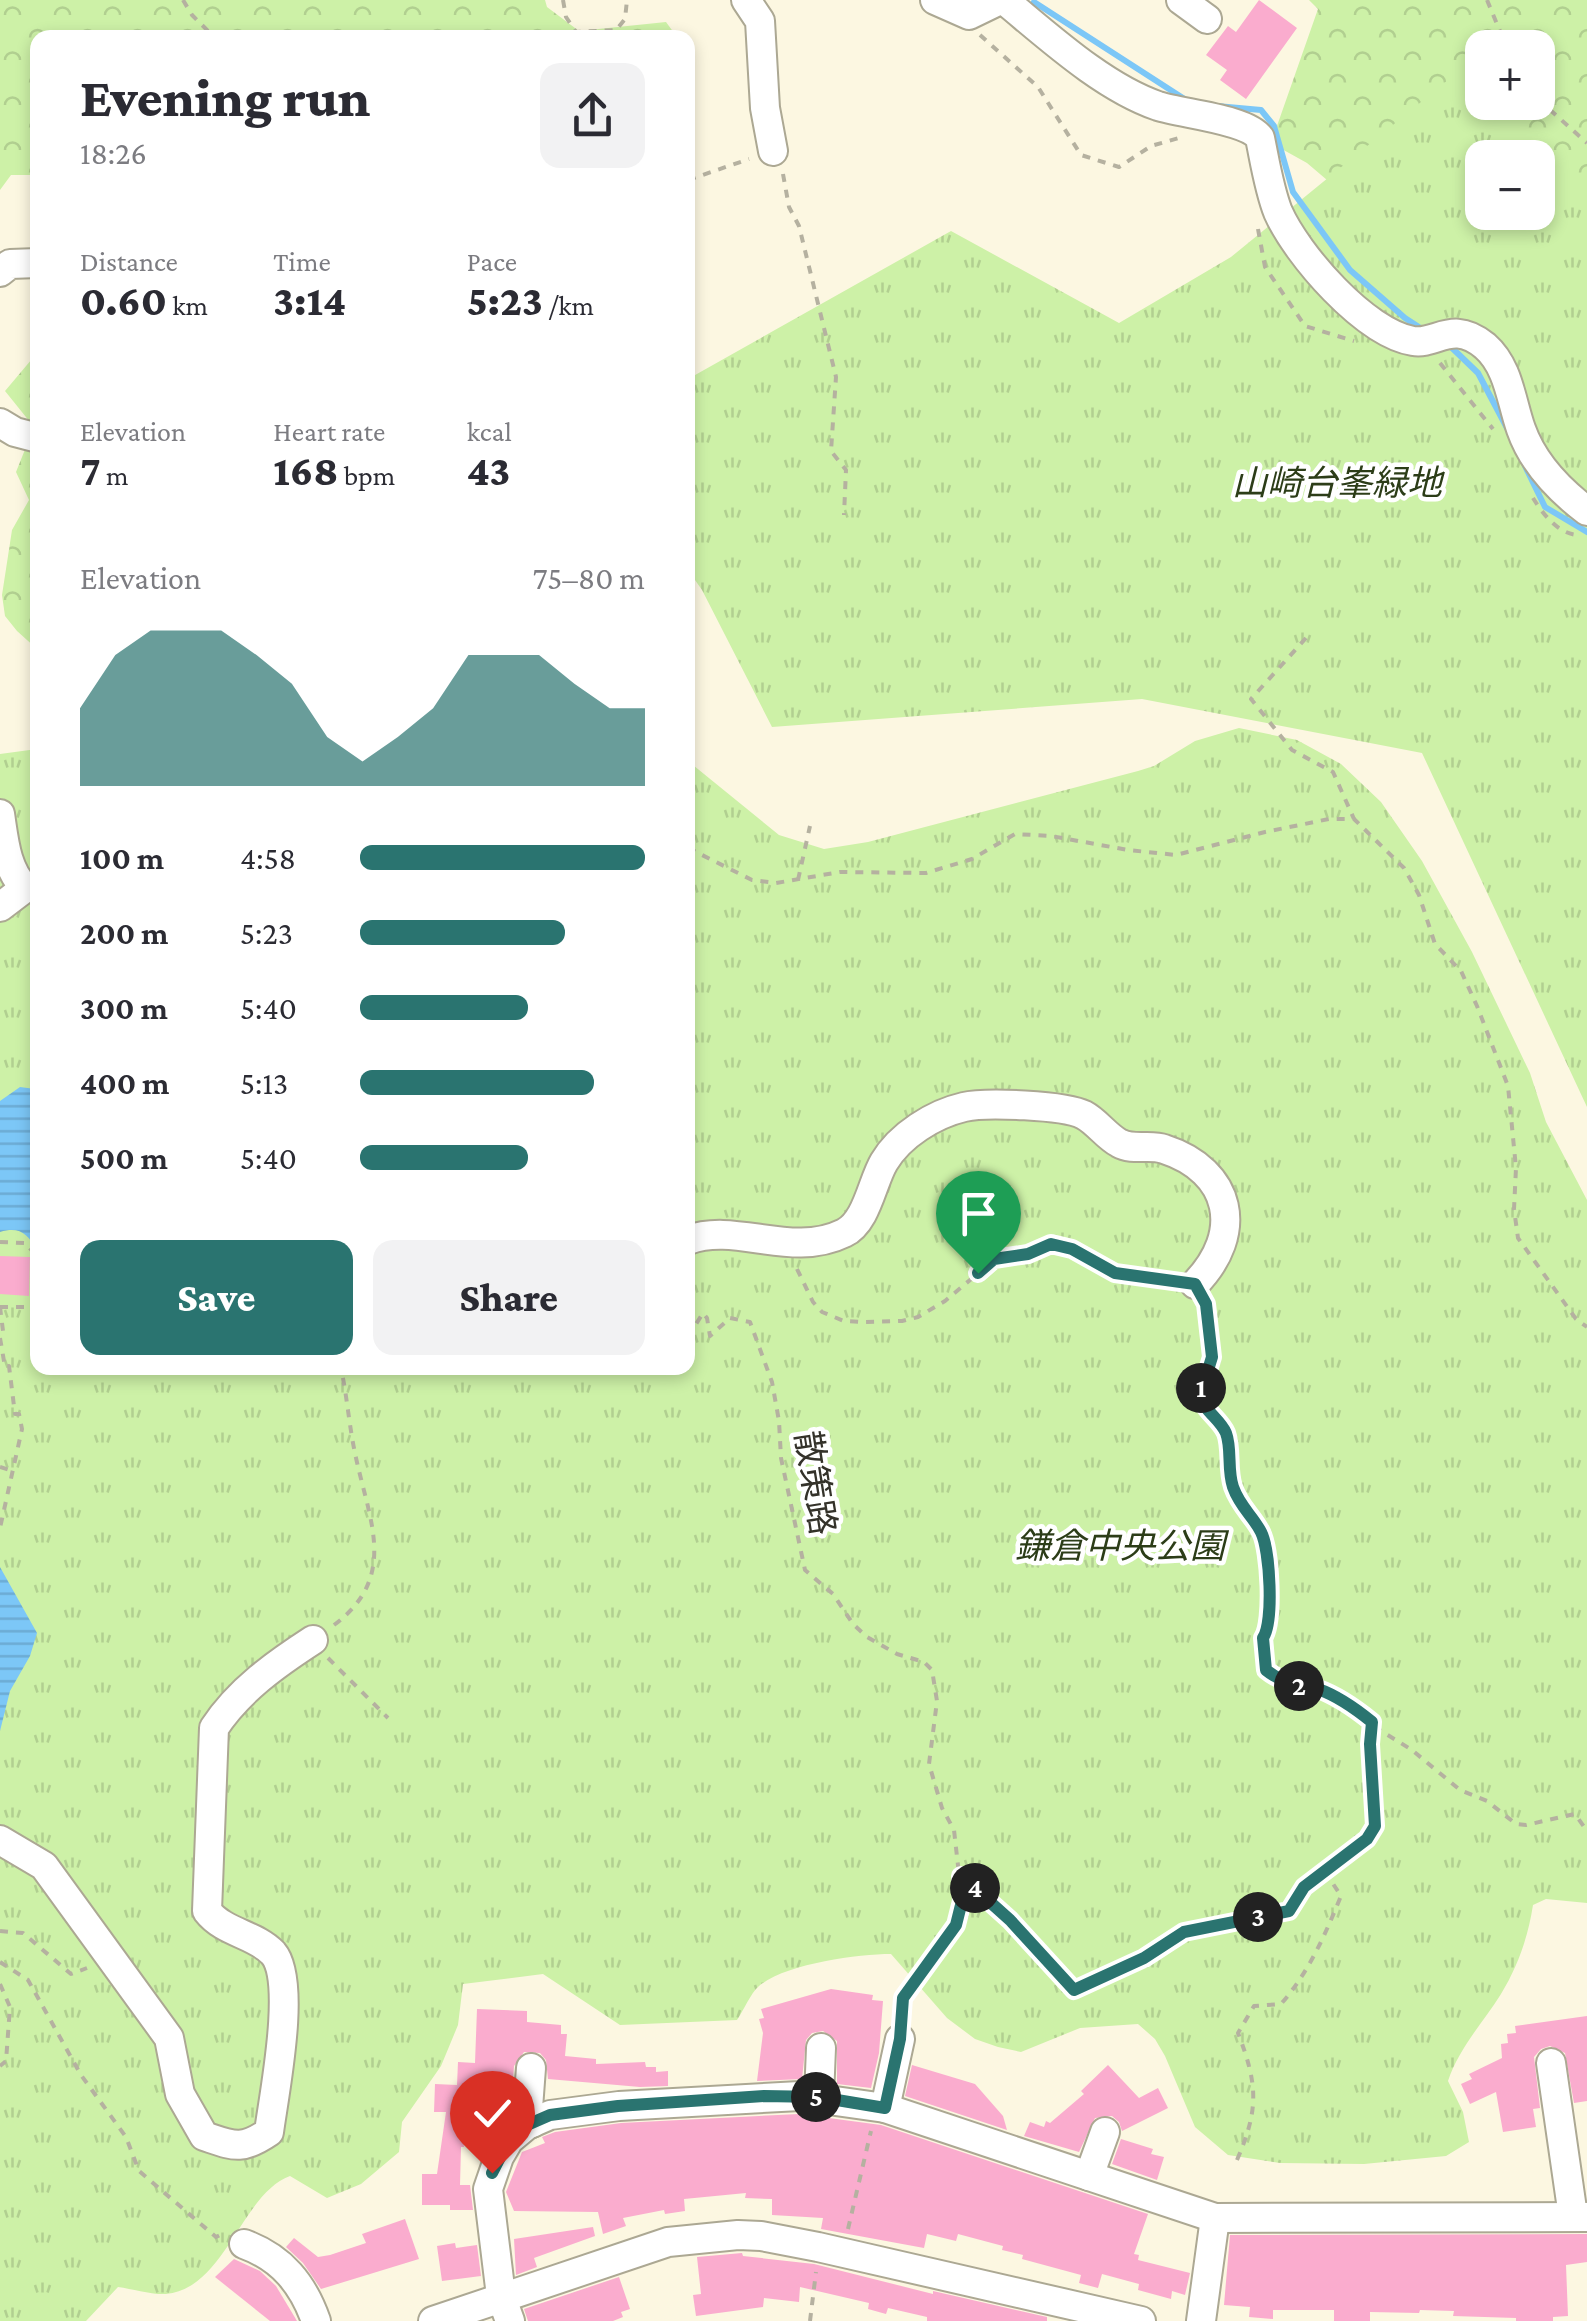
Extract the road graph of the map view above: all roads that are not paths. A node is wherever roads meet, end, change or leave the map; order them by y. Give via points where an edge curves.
1 (746, 0) edge
2 (935, 0) edge
3 (1002, 0) edge
4 (1181, 0) edge
5 (1207, 19) dead end
6 (773, 151) road end
7 (30, 264) edge
8 (0, 272) edge
9 (0, 423) edge
10 (30, 436) edge
11 (1587, 511) edge
12 (0, 814) edge
13 (30, 886) edge
14 (30, 888) edge
15 (0, 907) edge
16 (695, 1239) edge
17 (1195, 1284) road end
18 (313, 1640) road end
19 (0, 1840) edge
20 (900, 2039) road end
21 (821, 2048) dead end
22 (1551, 2063) dead end
23 (531, 2068) dead end
24 (819, 2097) junction
25 (881, 2108) junction
26 (532, 2123) junction
27 (1105, 2132) dead end
28 (1089, 2176) junction
29 (1580, 2216) edge
30 (1216, 2218) junction
31 (244, 2244) dead end
32 (505, 2308) edge
33 (316, 2321) edge
34 (433, 2321) edge
35 (1141, 2321) edge
36 (1201, 2321) edge

1 - 6 street via 760,20
2 - 3 street via 969,15
3 - 11 street via 1141,100 1254,129 1278,211 1323,277 1354,308 1415,342 1451,332 1482,344 1500,362 1522,432 1545,472
4 - 5 street
7 - 8 street via 10,264
9 - 10 street
12 - 13 street via 8,858 18,880
14 - 15 street
16 - 17 street via 806,1245 848,1232 886,1159 943,1113 968,1106 1065,1108 1120,1144 1168,1150 1203,1168 1217,1184 1224,1235
18 - 19 street via 264,1674 214,1728 207,1911 273,1953 286,1987 269,2132 236,2148 204,2136 180,2094 169,2038 44,1866
20 - 25 street
21 - 24 street
22 - 29 street
23 - 26 street
24 - 25 street
24 - 26 street via 618,2106
25 - 28 street
26 - 32 street via 498,2156 488,2190
27 - 28 street
28 - 30 street
29 - 30 street
30 - 36 street
31 - 33 street via 280,2262 306,2292
32 - 34 street
32 - 35 street via 668,2242 750,2236

